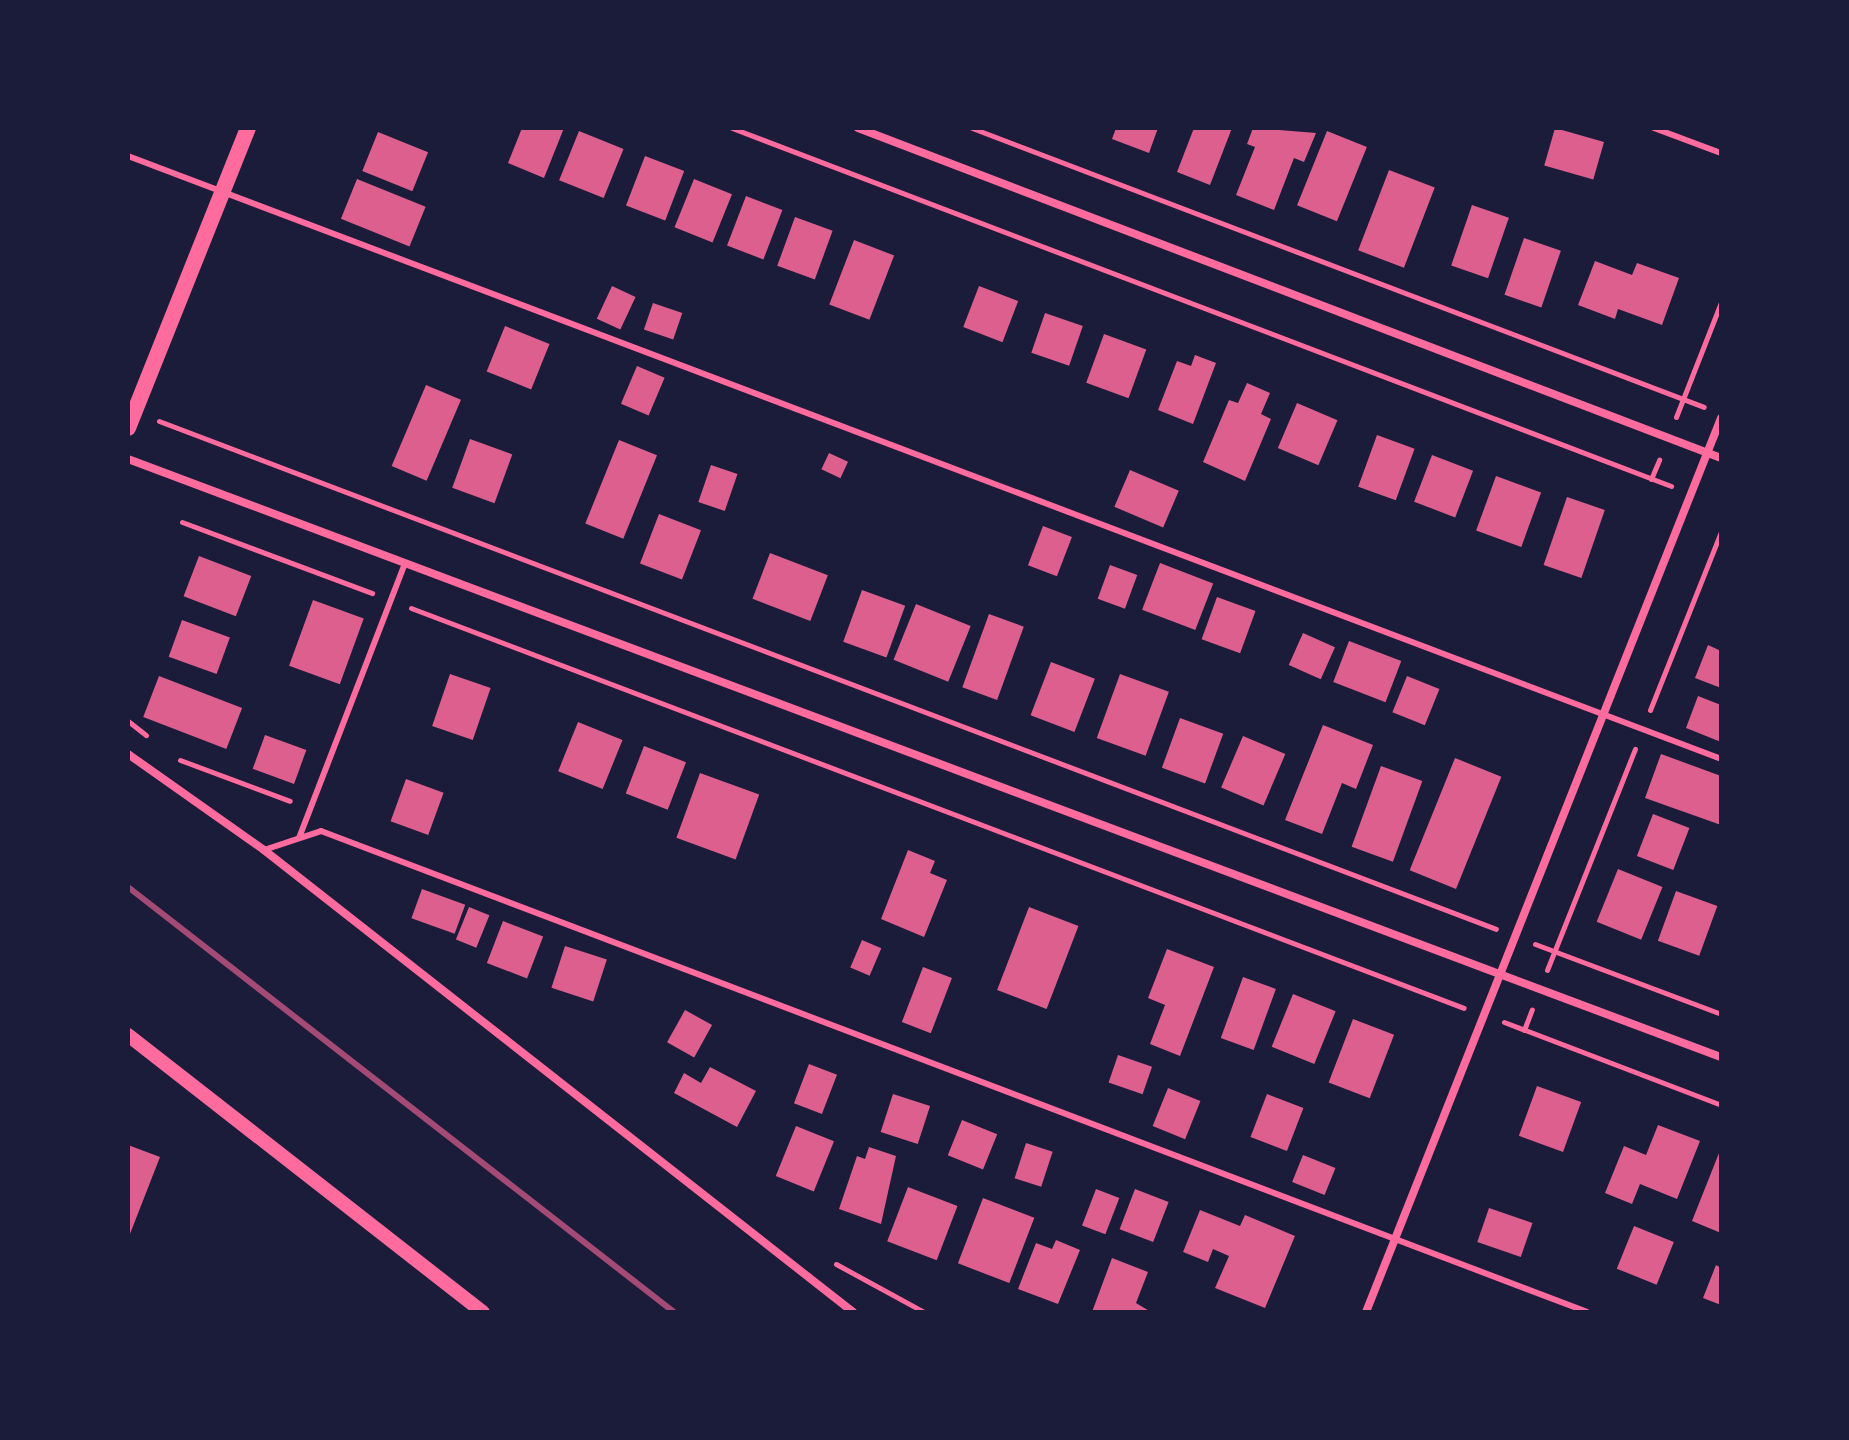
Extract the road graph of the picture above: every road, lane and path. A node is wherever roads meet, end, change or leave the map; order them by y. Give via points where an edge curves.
1 (248, 128) edge
2 (732, 128) edge
3 (858, 128) edge
4 (972, 128) edge
5 (1654, 128) edge
6 (1721, 153) edge
7 (128, 156) edge
8 (222, 192) junction
9 (1721, 302) edge
10 (1683, 398) junction
11 (1721, 416) edge
12 (131, 420) edge
13 (1668, 438) junction
14 (1707, 453) junction
15 (1721, 458) edge
16 (128, 459) edge
17 (1651, 479) junction
18 (1691, 493) junction
19 (182, 522) dead end
20 (1721, 532) edge
21 (405, 564) junction
22 (391, 600) junction
23 (1603, 716) junction
24 (128, 721) edge
25 (1642, 730) junction
26 (159, 744) dead end
27 (170, 752) dead end
28 (128, 754) edge
29 (1721, 759) edge
30 (310, 809) junction
31 (299, 838) junction
32 (264, 850) junction
33 (1515, 936) junction
34 (1554, 952) junction
35 (1500, 973) junction
36 (1540, 989) junction
37 (1721, 1014) edge
38 (1484, 1015) junction
39 (1524, 1030) junction
40 (128, 1035) edge
41 (1721, 1057) edge
42 (1721, 1105) edge
43 (1394, 1241) junction
44 (483, 1312) edge
45 (853, 1312) edge
46 (1366, 1312) edge
47 (1587, 1312) edge

1 - 8 main road
2 - 17 path
3 - 13 street
4 - 10 path
5 - 6 lane
7 - 8 lane
8 - 12 main road
8 - 23 lane
9 - 10 path
10 - 11 path
10 - 13 path
11 - 14 street
12 - 33 path
13 - 14 street
13 - 17 path
14 - 15 street
14 - 18 street
16 - 21 street
17 - 18 path
18 - 23 street
19 - 22 path
20 - 25 path
21 - 22 lane
21 - 35 street
22 - 30 lane
22 - 38 path
23 - 25 lane
23 - 33 street
24 - 26 path
25 - 29 lane
25 - 34 path
27 - 30 path
28 - 32 street
30 - 31 lane
31 - 32 lane
31 - 43 lane via 321,831
32 - 45 street
33 - 34 path
33 - 35 street
34 - 36 path
34 - 37 path
35 - 36 street
35 - 38 street
36 - 39 path
36 - 41 street
38 - 39 path
38 - 43 street
39 - 42 path
40 - 44 street
43 - 46 street
43 - 47 lane

